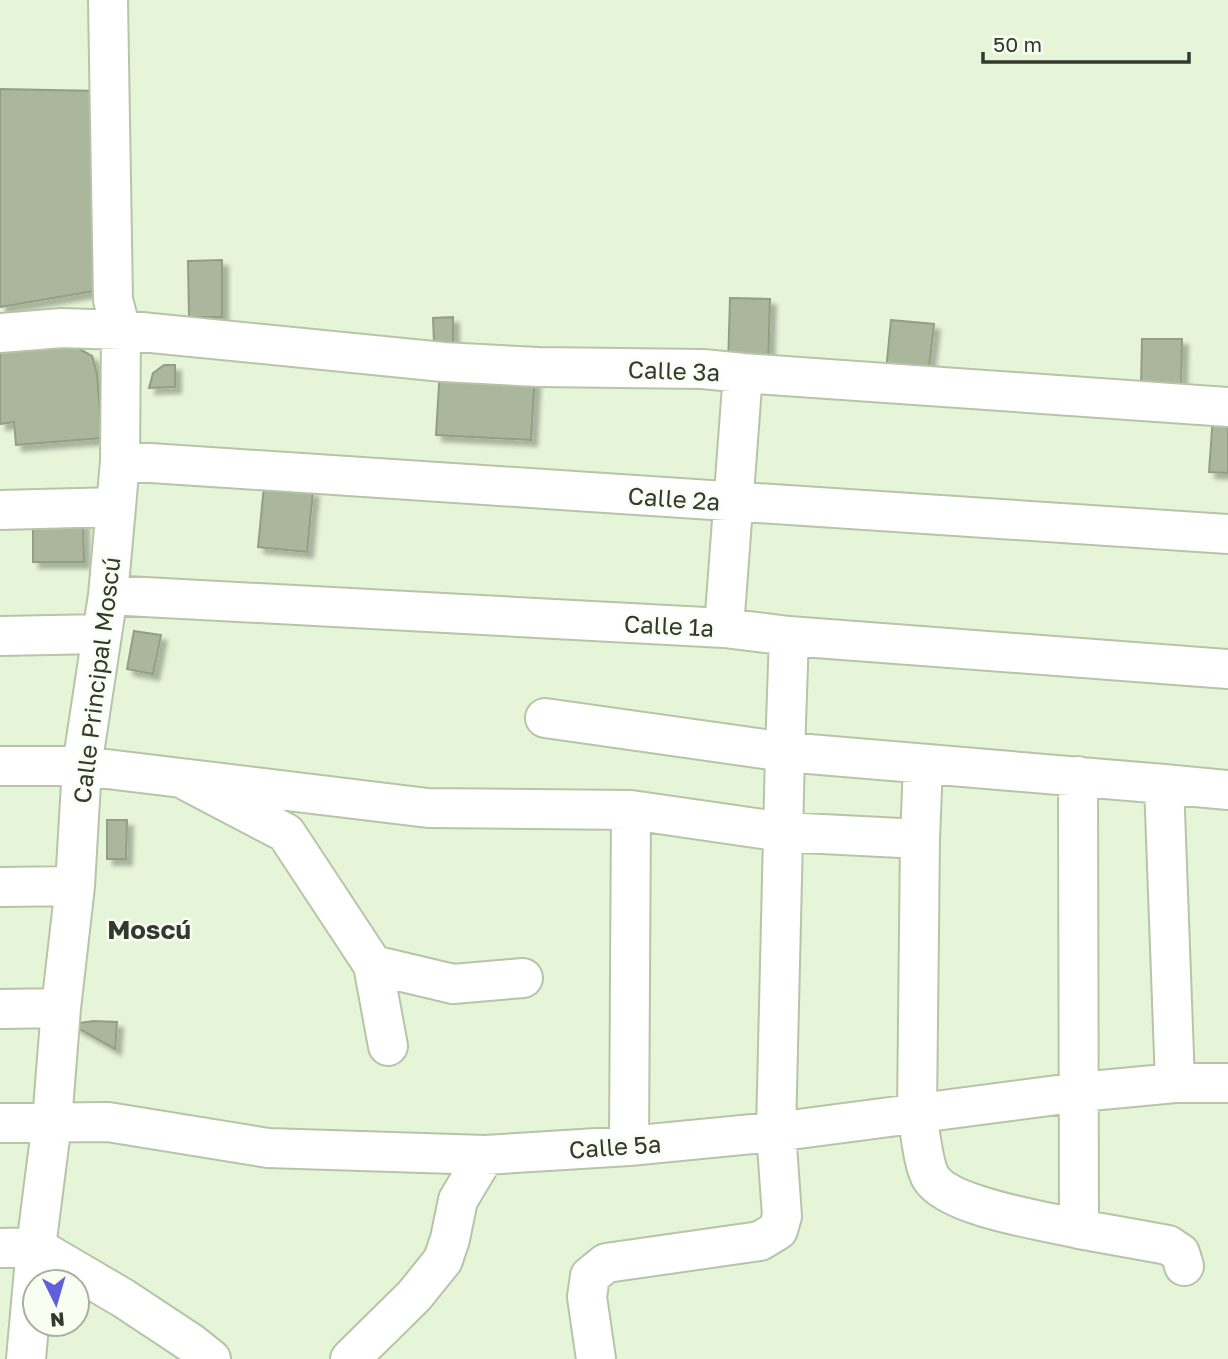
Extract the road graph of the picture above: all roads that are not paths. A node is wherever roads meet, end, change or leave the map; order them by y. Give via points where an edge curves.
1 (108, 0) edge
2 (121, 330) junction
3 (0, 333) edge
4 (743, 373) junction
5 (1228, 407) edge
6 (120, 461) junction
7 (733, 502) junction
8 (116, 507) junction
9 (0, 510) edge
10 (1228, 534) edge
11 (108, 595) junction
12 (724, 628) junction
13 (102, 634) junction
14 (0, 636) edge
15 (789, 636) junction
16 (1228, 669) edge
17 (545, 718) dead end
18 (785, 752) junction
19 (923, 764) junction
20 (0, 766) edge
21 (82, 766) junction
22 (1078, 776) junction
23 (181, 778) junction
24 (1164, 783) junction
25 (1228, 790) edge
26 (631, 810) junction
27 (783, 831) junction
28 (920, 839) junction
29 (75, 886) junction
30 (0, 887) edge
31 (373, 965) junction
32 (523, 978) dead end
33 (61, 1008) junction
34 (0, 1009) edge
35 (388, 1046) dead end
36 (1175, 1083) junction
37 (1228, 1083) edge
38 (1080, 1092) junction
39 (917, 1113) junction
40 (52, 1122) junction
41 (0, 1123) edge
42 (776, 1132) junction
43 (629, 1146) junction
44 (485, 1155) junction
45 (1079, 1229) junction
46 (18, 1247) edge
47 (1184, 1266) dead end
48 (26, 1359) edge
49 (211, 1359) edge
50 (350, 1359) edge
51 (596, 1359) edge

1 - 2 street, Calle Principal Moscú via 113,300
2 - 3 street, Calle 3ª
2 - 4 street, Calle 3ª via 443,362
2 - 6 street, Calle Principal Moscú
4 - 5 street, Calle 3ª
4 - 7 street
6 - 7 street, Calle 2ª
6 - 8 street, Calle Principal Moscú
7 - 10 street, Calle 2ª
7 - 12 street
8 - 9 street
8 - 11 street, Calle Principal Moscú
11 - 12 street, Calle 1ª
11 - 13 street, Calle Principal Moscú
12 - 15 street, Calle 1ª
13 - 14 street
13 - 21 street, Calle Principal Moscú
15 - 16 street, Calle 1ª
15 - 18 street
17 - 18 street
18 - 19 street
18 - 27 street
19 - 22 street
19 - 28 street
20 - 21 street
21 - 23 street
21 - 29 street, Calle Principal Moscú
22 - 24 street
22 - 38 street
23 - 26 street via 428,808
23 - 31 street via 286,832
24 - 25 street
24 - 36 street
26 - 27 street
26 - 43 street
27 - 28 street
27 - 42 street
28 - 39 street
29 - 30 street
29 - 33 street, Calle Principal Moscú
31 - 32 street via 453,984
31 - 35 street
33 - 34 street
33 - 40 street, Calle Principal Moscú
36 - 37 street, Calle 5ª
36 - 38 street, Calle 5ª
38 - 39 street, Calle 5ª
38 - 45 street
39 - 42 street, Calle 5ª
39 - 45 street via 931,1178 952,1195 972,1204
40 - 41 street, Calle 5ª
40 - 44 street, Calle 5ª via 108,1122 268,1148
40 - 46 street, Calle Principal Moscú
42 - 43 street, Calle 5ª
42 - 51 street via 782,1216 778,1230 760,1241 606,1263 590,1276 587,1297
43 - 44 street, Calle 5ª
44 - 50 street via 458,1200 443,1260 414,1296
45 - 47 street via 1168,1245 1180,1253
46 - 48 street, Calle Principal Moscú
46 - 49 street via 124,1298

